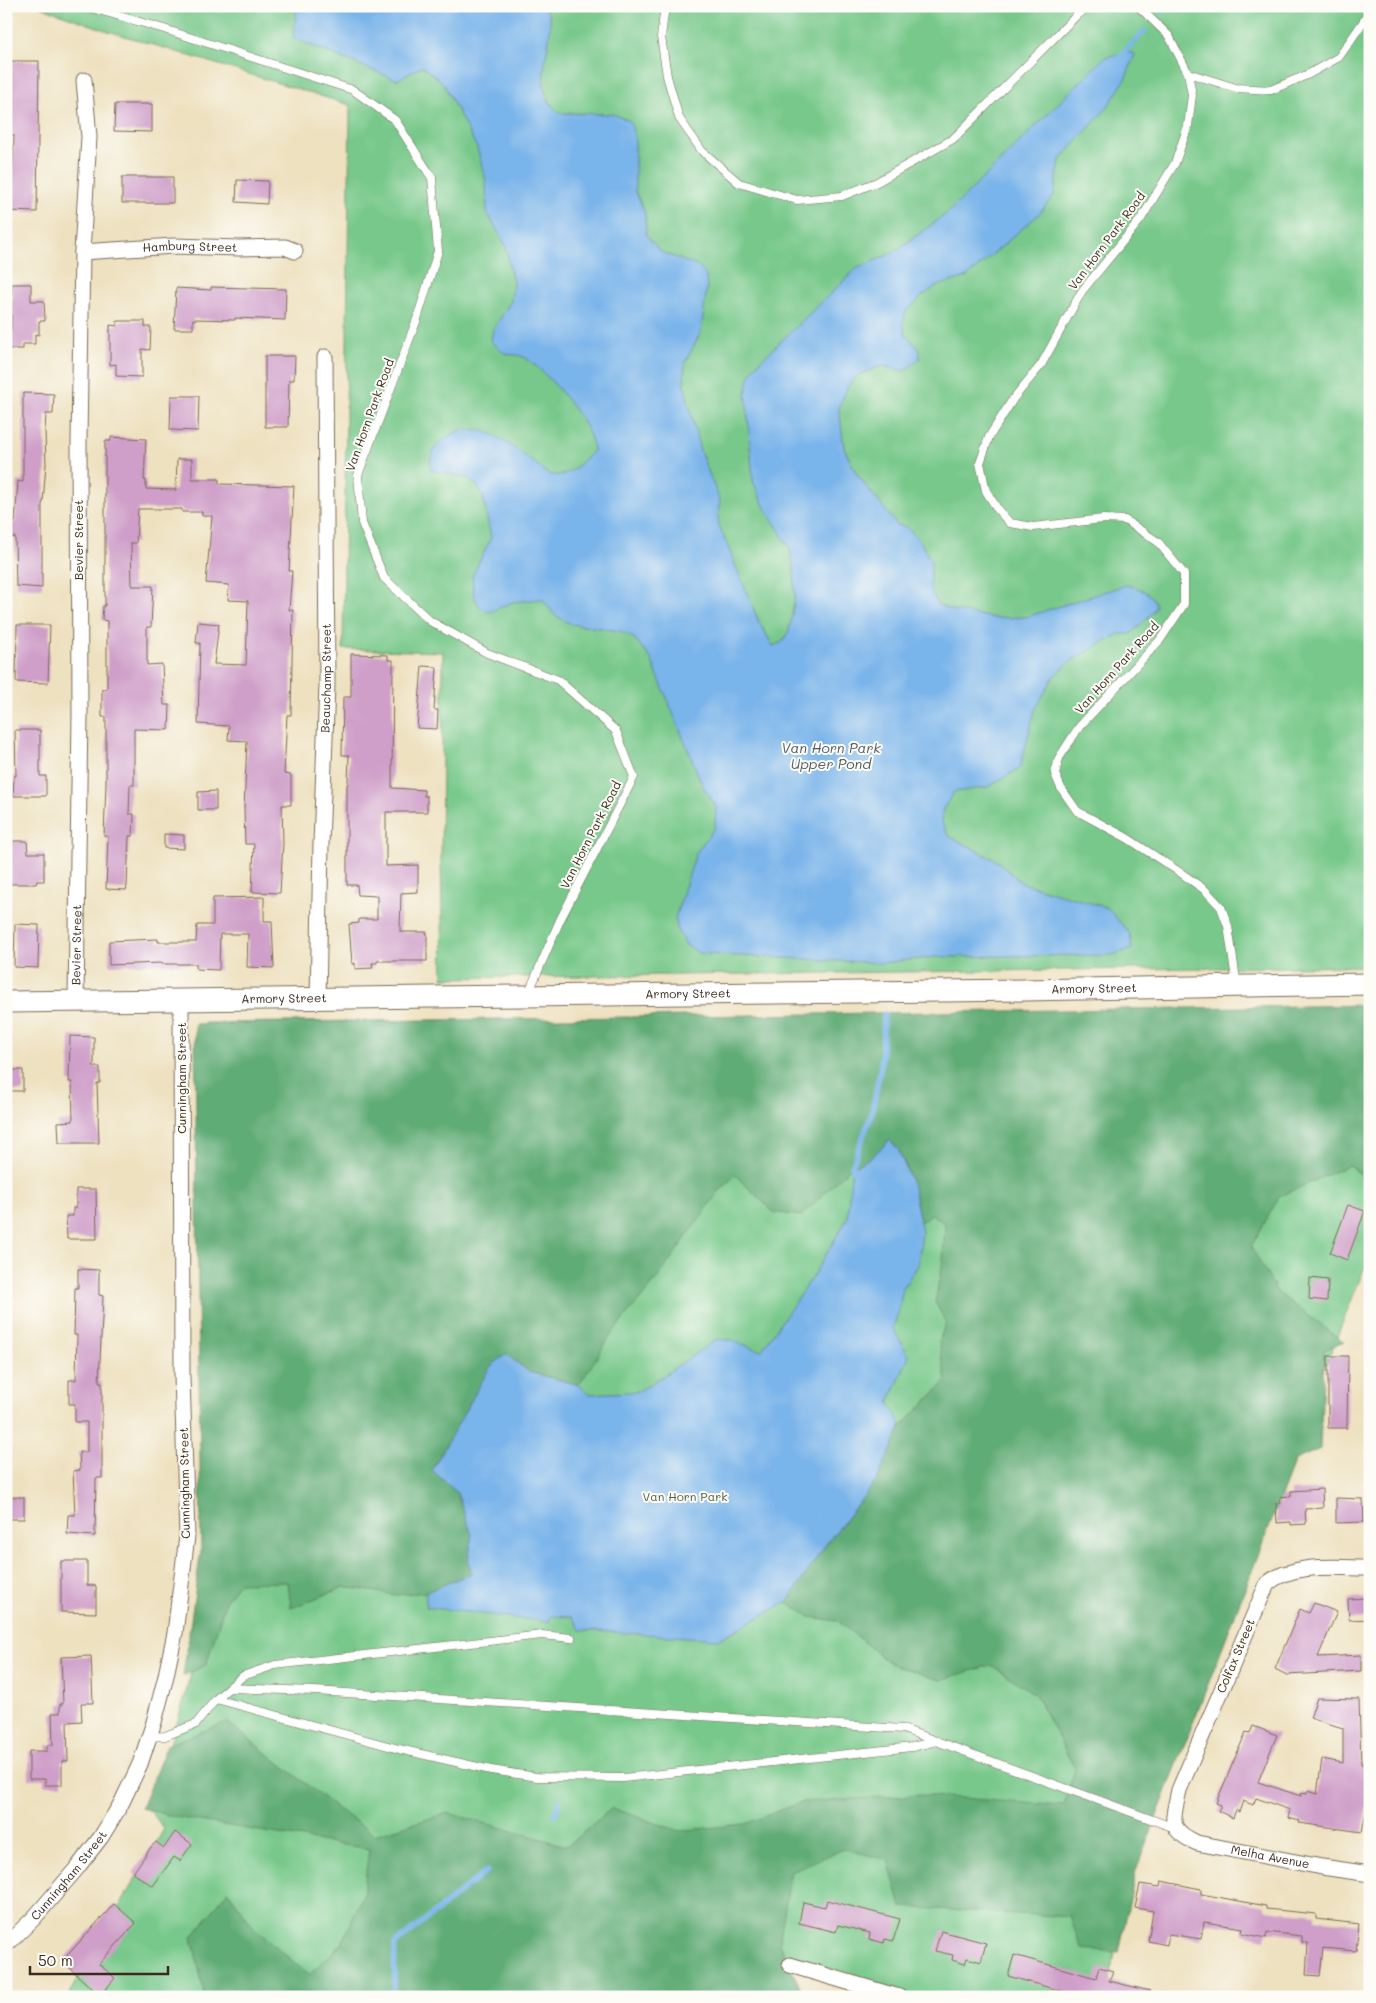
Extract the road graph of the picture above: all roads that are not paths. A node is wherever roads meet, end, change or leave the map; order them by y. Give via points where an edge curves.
1 (84, 6) edge
2 (665, 6) edge
3 (1091, 6) edge
4 (1138, 6) edge
5 (1370, 12) edge
6 (1188, 73) junction
7 (84, 80) dead end
8 (295, 251) dead end
9 (82, 252) junction
10 (325, 357) dead end
11 (1370, 984) edge
12 (1237, 987) junction
13 (527, 996) junction
14 (318, 999) junction
15 (181, 1000) junction
16 (6, 1002) edge
17 (76, 1002) junction
18 (1370, 1568) edge
19 (571, 1638) dead end
20 (230, 1688) junction
21 (216, 1699) junction
22 (149, 1737) junction
23 (938, 1741) junction
24 (1176, 1828) junction
25 (1370, 1874) edge
26 (6, 1945) edge
27 (790, 1965) dead end
28 (899, 1997) edge

1 - 13 lane, Van Horn Park Road via 353,90 395,120 432,178 438,250 417,319 358,475 362,523 384,578 430,622 487,653 558,680 616,731 634,777 560,920
2 - 3 lane via 661,37 667,76 679,118 702,151 739,183 797,200 842,196 878,182 952,139 1078,14
4 - 6 lane, Van Horn Park Road via 1169,36
5 - 6 lane via 1339,57 1271,90 1236,88
6 - 12 lane, Van Horn Park Road via 1192,95 1188,126 1175,163 1141,219 1082,291 1041,365 1013,399 989,437 980,463 986,492 1010,523 1033,527 1103,519 1125,520 1158,542 1184,574 1184,604 1160,640 1079,727 1060,758 1055,774 1077,811 1181,873 1205,890 1221,907 1228,926
7 - 9 street, Bevier Street via 89,137
8 - 9 street, Hamburg Street via 285,246 174,246
9 - 17 street, Bevier Street
10 - 14 street, Beauchamp Street via 327,685
11 - 12 main road, Armory Street
12 - 13 main road, Armory Street
13 - 14 main road, Armory Street
14 - 15 main road, Armory Street
15 - 17 main road, Armory Street
15 - 22 street, Cunningham Street via 182,1367 188,1536 175,1633
16 - 17 main road, Armory Street
18 - 24 street, Colfax Street via 1302,1569 1282,1573 1267,1584 1179,1790 1173,1818
19 - 20 lane via 542,1635 275,1665 243,1676
20 - 21 lane
20 - 23 lane via 315,1690 903,1729
21 - 22 lane via 196,1724 165,1736
21 - 23 lane via 399,1749 537,1777 623,1778 912,1747
22 - 26 street, Cunningham Street via 121,1804 101,1837 52,1898
23 - 24 lane
24 - 25 street, Melha Avenue via 1181,1836 1198,1844
27 - 28 street

